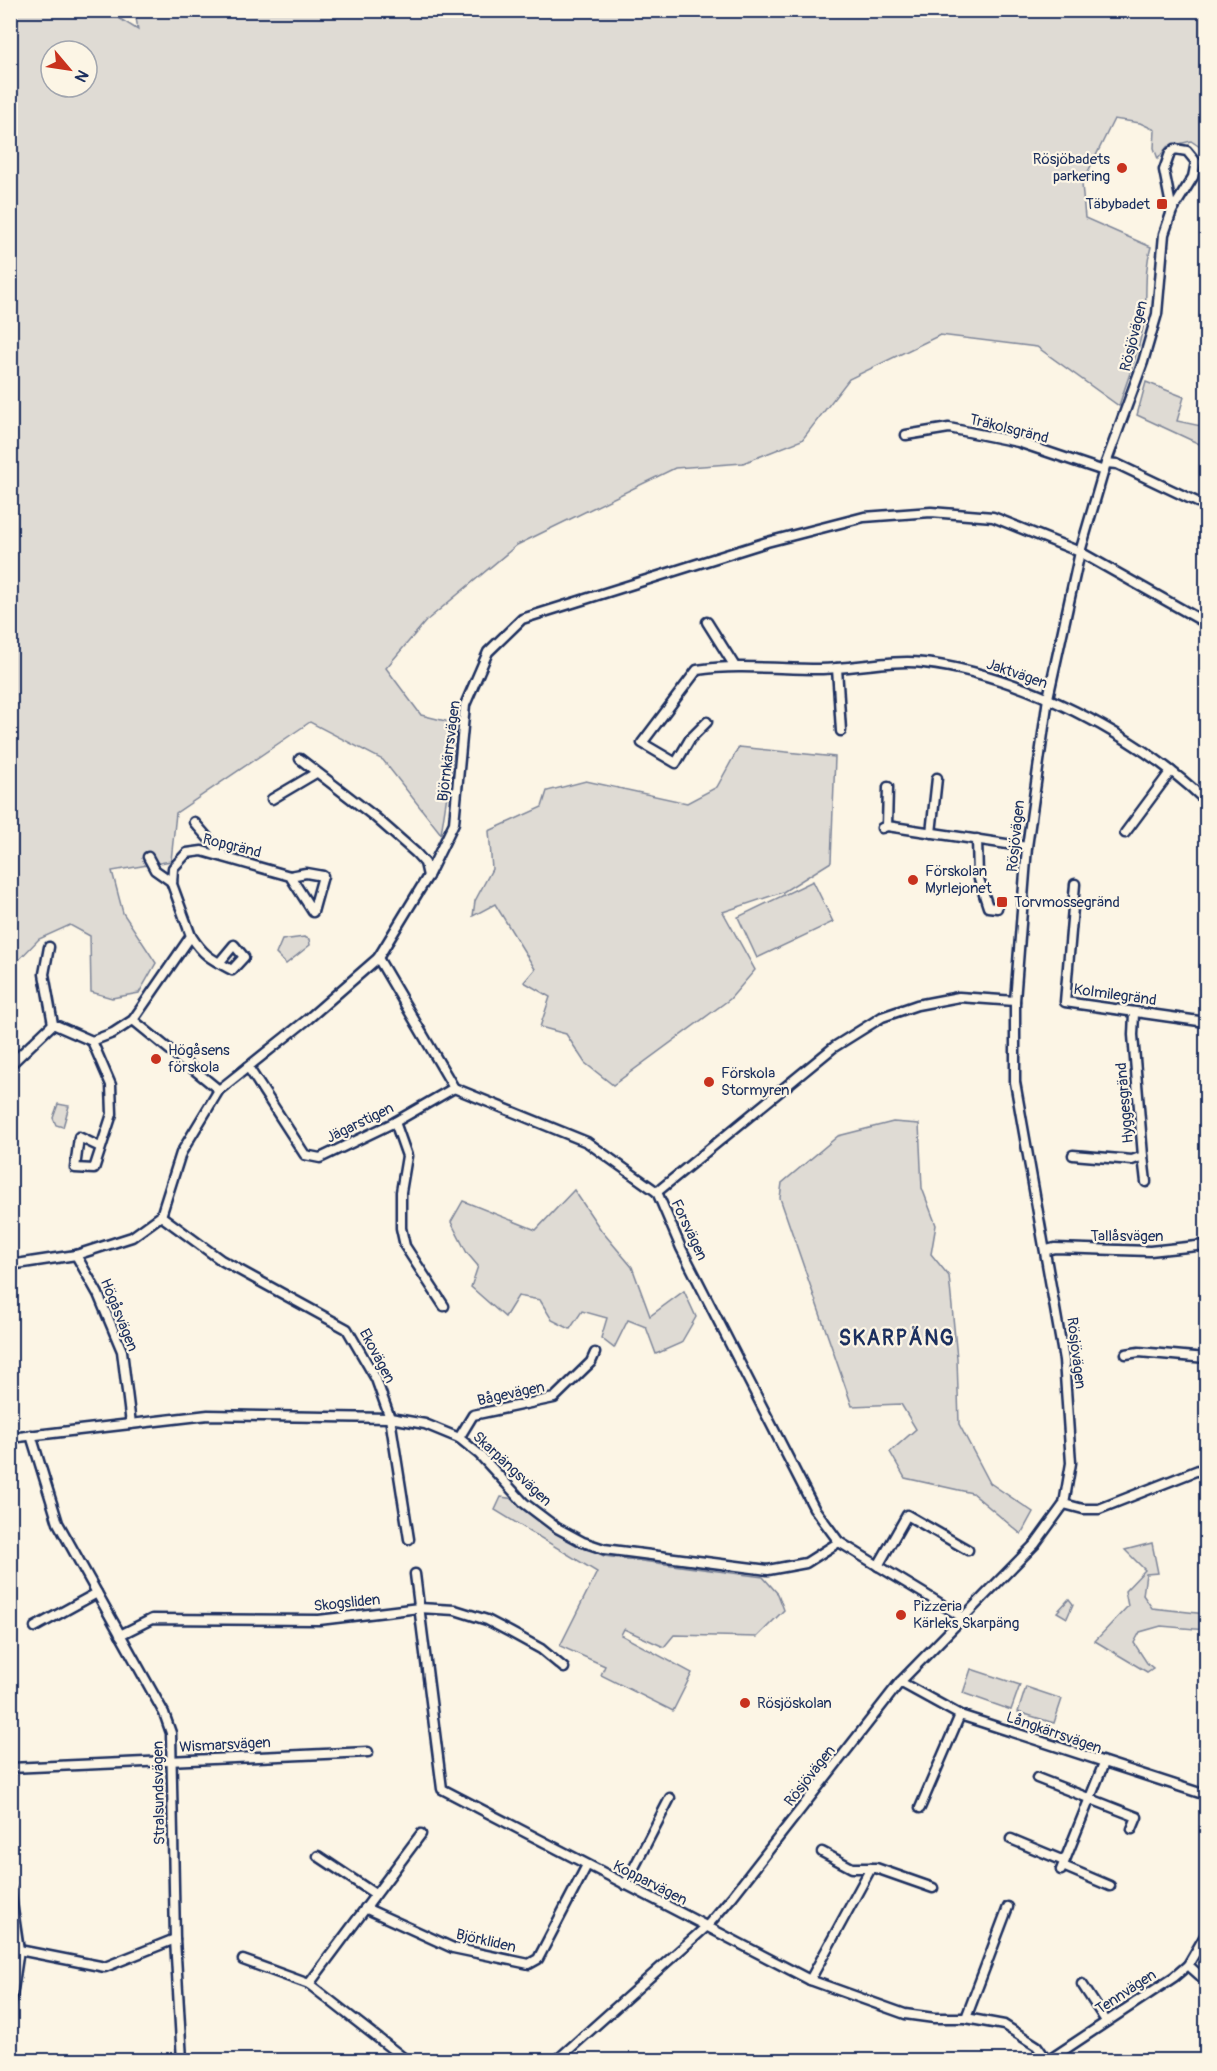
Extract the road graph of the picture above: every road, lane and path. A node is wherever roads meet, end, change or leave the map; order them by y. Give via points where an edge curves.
1 (1172, 211) junction
2 (906, 435) dead end
3 (1105, 467) junction
4 (1197, 502) dead end
5 (1080, 552) junction
6 (707, 622) dead end
7 (1206, 623) edge
8 (734, 665) junction
9 (837, 668) junction
10 (1048, 698) junction
11 (707, 722) dead end
12 (841, 731) dead end
13 (300, 759) dead end
14 (1170, 771) junction
15 (315, 773) junction
16 (937, 778) dead end
17 (888, 787) dead end
18 (272, 799) dead end
19 (1206, 801) edge
20 (194, 822) dead end
21 (1125, 832) dead end
22 (931, 833) junction
23 (977, 839) junction
24 (1027, 847) junction
25 (223, 856) junction
26 (148, 857) dead end
27 (290, 876) junction
28 (428, 876) junction
29 (172, 882) junction
30 (1075, 884) dead end
31 (997, 908) dead end
32 (191, 936) junction
33 (49, 947) dead end
34 (378, 958) junction
35 (219, 963) dead end
36 (1015, 1001) junction
37 (1134, 1013) junction
38 (133, 1020) junction
39 (1206, 1022) edge
40 (53, 1024) junction
41 (92, 1041) junction
42 (10, 1065) edge
43 (248, 1067) junction
44 (453, 1088) junction
45 (219, 1090) junction
46 (395, 1122) junction
47 (100, 1147) dead end
48 (1073, 1155) dead end
49 (1143, 1156) junction
50 (1146, 1182) dead end
51 (657, 1192) junction
52 (161, 1216) junction
53 (1206, 1245) edge
54 (1047, 1250) junction
55 (76, 1255) junction
56 (10, 1265) edge
57 (444, 1306) dead end
58 (595, 1353) dead end
59 (1126, 1354) dead end
60 (1206, 1358) edge
61 (390, 1418) junction
62 (131, 1425) junction
63 (31, 1435) junction
64 (10, 1438) edge
65 (459, 1438) junction
66 (1206, 1467) edge
67 (1064, 1503) junction
68 (409, 1539) dead end
69 (839, 1542) junction
70 (968, 1550) dead end
71 (878, 1566) junction
72 (415, 1574) dead end
73 (97, 1593) junction
74 (419, 1608) junction
75 (964, 1618) junction
76 (35, 1627) dead end
77 (120, 1635) junction
78 (564, 1668) dead end
79 (900, 1682) junction
80 (960, 1715) junction
81 (368, 1752) dead end
82 (173, 1761) junction
83 (1104, 1763) junction
84 (10, 1768) edge
85 (1037, 1778) dead end
86 (1206, 1795) edge
87 (670, 1798) dead end
88 (1090, 1798) junction
89 (920, 1808) dead end
90 (1132, 1829) dead end
91 (421, 1834) dead end
92 (1011, 1839) dead end
93 (822, 1852) dead end
94 (318, 1856) dead end
95 (587, 1865) junction
96 (1063, 1866) junction
97 (871, 1868) junction
98 (625, 1885) junction
99 (1110, 1886) dead end
100 (933, 1887) dead end
101 (10, 1888) edge
102 (375, 1894) junction
103 (1008, 1907) dead end
104 (365, 1908) junction
105 (706, 1926) junction
106 (1206, 1934) edge
107 (175, 1939) junction
108 (19, 1950) junction
109 (243, 1960) dead end
110 (1188, 1965) junction
111 (810, 1980) junction
112 (1206, 1981) edge
113 (309, 1984) junction
114 (1082, 1984) dead end
115 (10, 2010) edge
116 (966, 2018) junction
117 (1106, 2021) junction
118 (10, 2058) edge
119 (16, 2061) edge
120 (182, 2061) edge
121 (406, 2061) edge
122 (557, 2061) edge
123 (1048, 2061) edge

1 - 1 street, Rösjövägen via 1193,177 1196,162 1187,151 1179,149 1170,153 1164,170
1 - 3 street, Rösjövägen via 1164,234 1157,314
2 - 3 street, Träkolsgränd via 949,429 1018,442
3 - 4 street via 1117,464
3 - 5 street, Rösjövägen
5 - 7 street, Björnkärrsvägen
5 - 10 street, Rösjövägen
5 - 28 street, Björnkärrsvägen via 993,517 932,512 864,517 767,542 522,619 488,652 465,705 454,823
6 - 8 street
8 - 9 street, Jaktvägen via 760,669
8 - 11 street, Jaktvägen via 697,670 642,743 676,763 690,739
9 - 10 street, Jaktvägen via 923,662 992,678
9 - 12 street
10 - 14 street, Jaktvägen via 1106,728
10 - 24 street, Rösjövägen
13 - 15 street
14 - 19 street, Jaktvägen
14 - 21 street
15 - 18 street
15 - 28 street via 416,853 425,863
16 - 22 street
17 - 22 street via 884,827
20 - 25 street
22 - 23 street
23 - 24 street
23 - 31 street via 978,876 988,907
24 - 36 street, Rösjövägen
25 - 27 street, Ropgränd
25 - 29 street, Ropgränd via 191,850 173,868
26 - 29 street via 154,870
27 - 27 street, Ropgränd via 296,885 313,912 322,876
28 - 34 street, Björnkärrsvägen
29 - 32 street
30 - 37 street, Kolmilegränd via 1065,1002
32 - 35 street via 203,955
32 - 38 street
33 - 40 street via 44,974
34 - 43 street, Björnkärrsvägen
34 - 44 street
36 - 51 street via 958,997 882,1017 834,1047
36 - 54 street, Rösjövägen via 1015,1082
37 - 39 street, Kolmilegränd
37 - 49 street, Hyggesgränd
38 - 41 street
38 - 45 street
40 - 41 street
40 - 42 street
41 - 47 street via 111,1085 112,1114
43 - 45 street, Björnkärrsvägen
43 - 46 street, Jägarstigen via 305,1155 320,1158
44 - 46 street, Jägarstigen
44 - 51 street, Forsvägen via 587,1142
45 - 52 street, Björnkärrsvägen via 181,1153
46 - 57 street via 407,1156 401,1192 405,1246
48 - 49 street, Hyggesgränd via 1132,1160
49 - 50 street
51 - 69 street, Forsvägen via 681,1248 814,1508
52 - 55 street via 132,1237
52 - 61 street, Ekovägen via 221,1260 347,1329 376,1379
53 - 54 street, Tallåsvägen via 1150,1251
54 - 67 street, Rösjövägen via 1069,1417 1071,1463
55 - 56 street
55 - 62 street, Högåsvägen via 122,1351
58 - 65 street, Bågevägen via 591,1362 554,1398 473,1415
59 - 60 street
61 - 62 street, Skarpängsvägen via 208,1415
61 - 65 street, Skarpängsvägen via 425,1424
61 - 68 street, Ekovägen
62 - 63 street, Skarpängsvägen
63 - 64 street, Skarpängsvägen
63 - 73 street, Stralsundsvägen via 58,1523
65 - 69 street, Skarpängsvägen via 524,1503 556,1528 604,1549 768,1570 806,1563
66 - 67 street via 1099,1509
67 - 75 street, Rösjövägen via 1035,1544
69 - 71 street, Forsvägen
70 - 71 street via 907,1515
71 - 75 street, Forsvägen
72 - 74 street, Kopparvägen
73 - 76 street
73 - 77 street, Stralsundsvägen
74 - 77 street, Skogsliden via 319,1620 152,1619
74 - 78 street, Skogsliden via 455,1610 487,1620 541,1648
74 - 95 street, Kopparvägen via 442,1789
75 - 79 street, Rösjövägen
77 - 82 street, Stralsundsvägen via 164,1713 171,1733
79 - 80 street, Långkärrsvägen
79 - 105 street, Rösjövägen
80 - 83 street, Långkärrsvägen
80 - 89 street
81 - 82 street, Wismarsvägen
82 - 84 street, Wismarsvägen
82 - 107 street, Stralsundsvägen
83 - 86 street, Långkärrsvägen
83 - 88 street
85 - 88 street
87 - 98 street
88 - 90 street via 1137,1817
88 - 96 street
91 - 102 street
92 - 96 street
93 - 97 street via 852,1868
94 - 102 street
95 - 98 street, Kopparvägen
95 - 104 street, Björkliden via 538,1959 529,1964 453,1948
96 - 99 street
97 - 100 street
97 - 111 street
98 - 105 street, Kopparvägen
101 - 108 street
102 - 104 street
103 - 116 street
104 - 113 street
105 - 111 street, Kopparvägen
105 - 122 street, Rösjövägen
106 - 110 street, Tennvägen
107 - 108 street via 105,1967
107 - 120 street, Stralsundsvägen
108 - 115 street
109 - 113 street
110 - 112 street
110 - 117 street, Tennvägen
111 - 116 street, Kopparvägen via 905,2014 934,2019
113 - 121 street
114 - 117 street
116 - 123 street, Kopparvägen via 1014,2030 1037,2046
117 - 123 street, Tennvägen
118 - 119 main road

